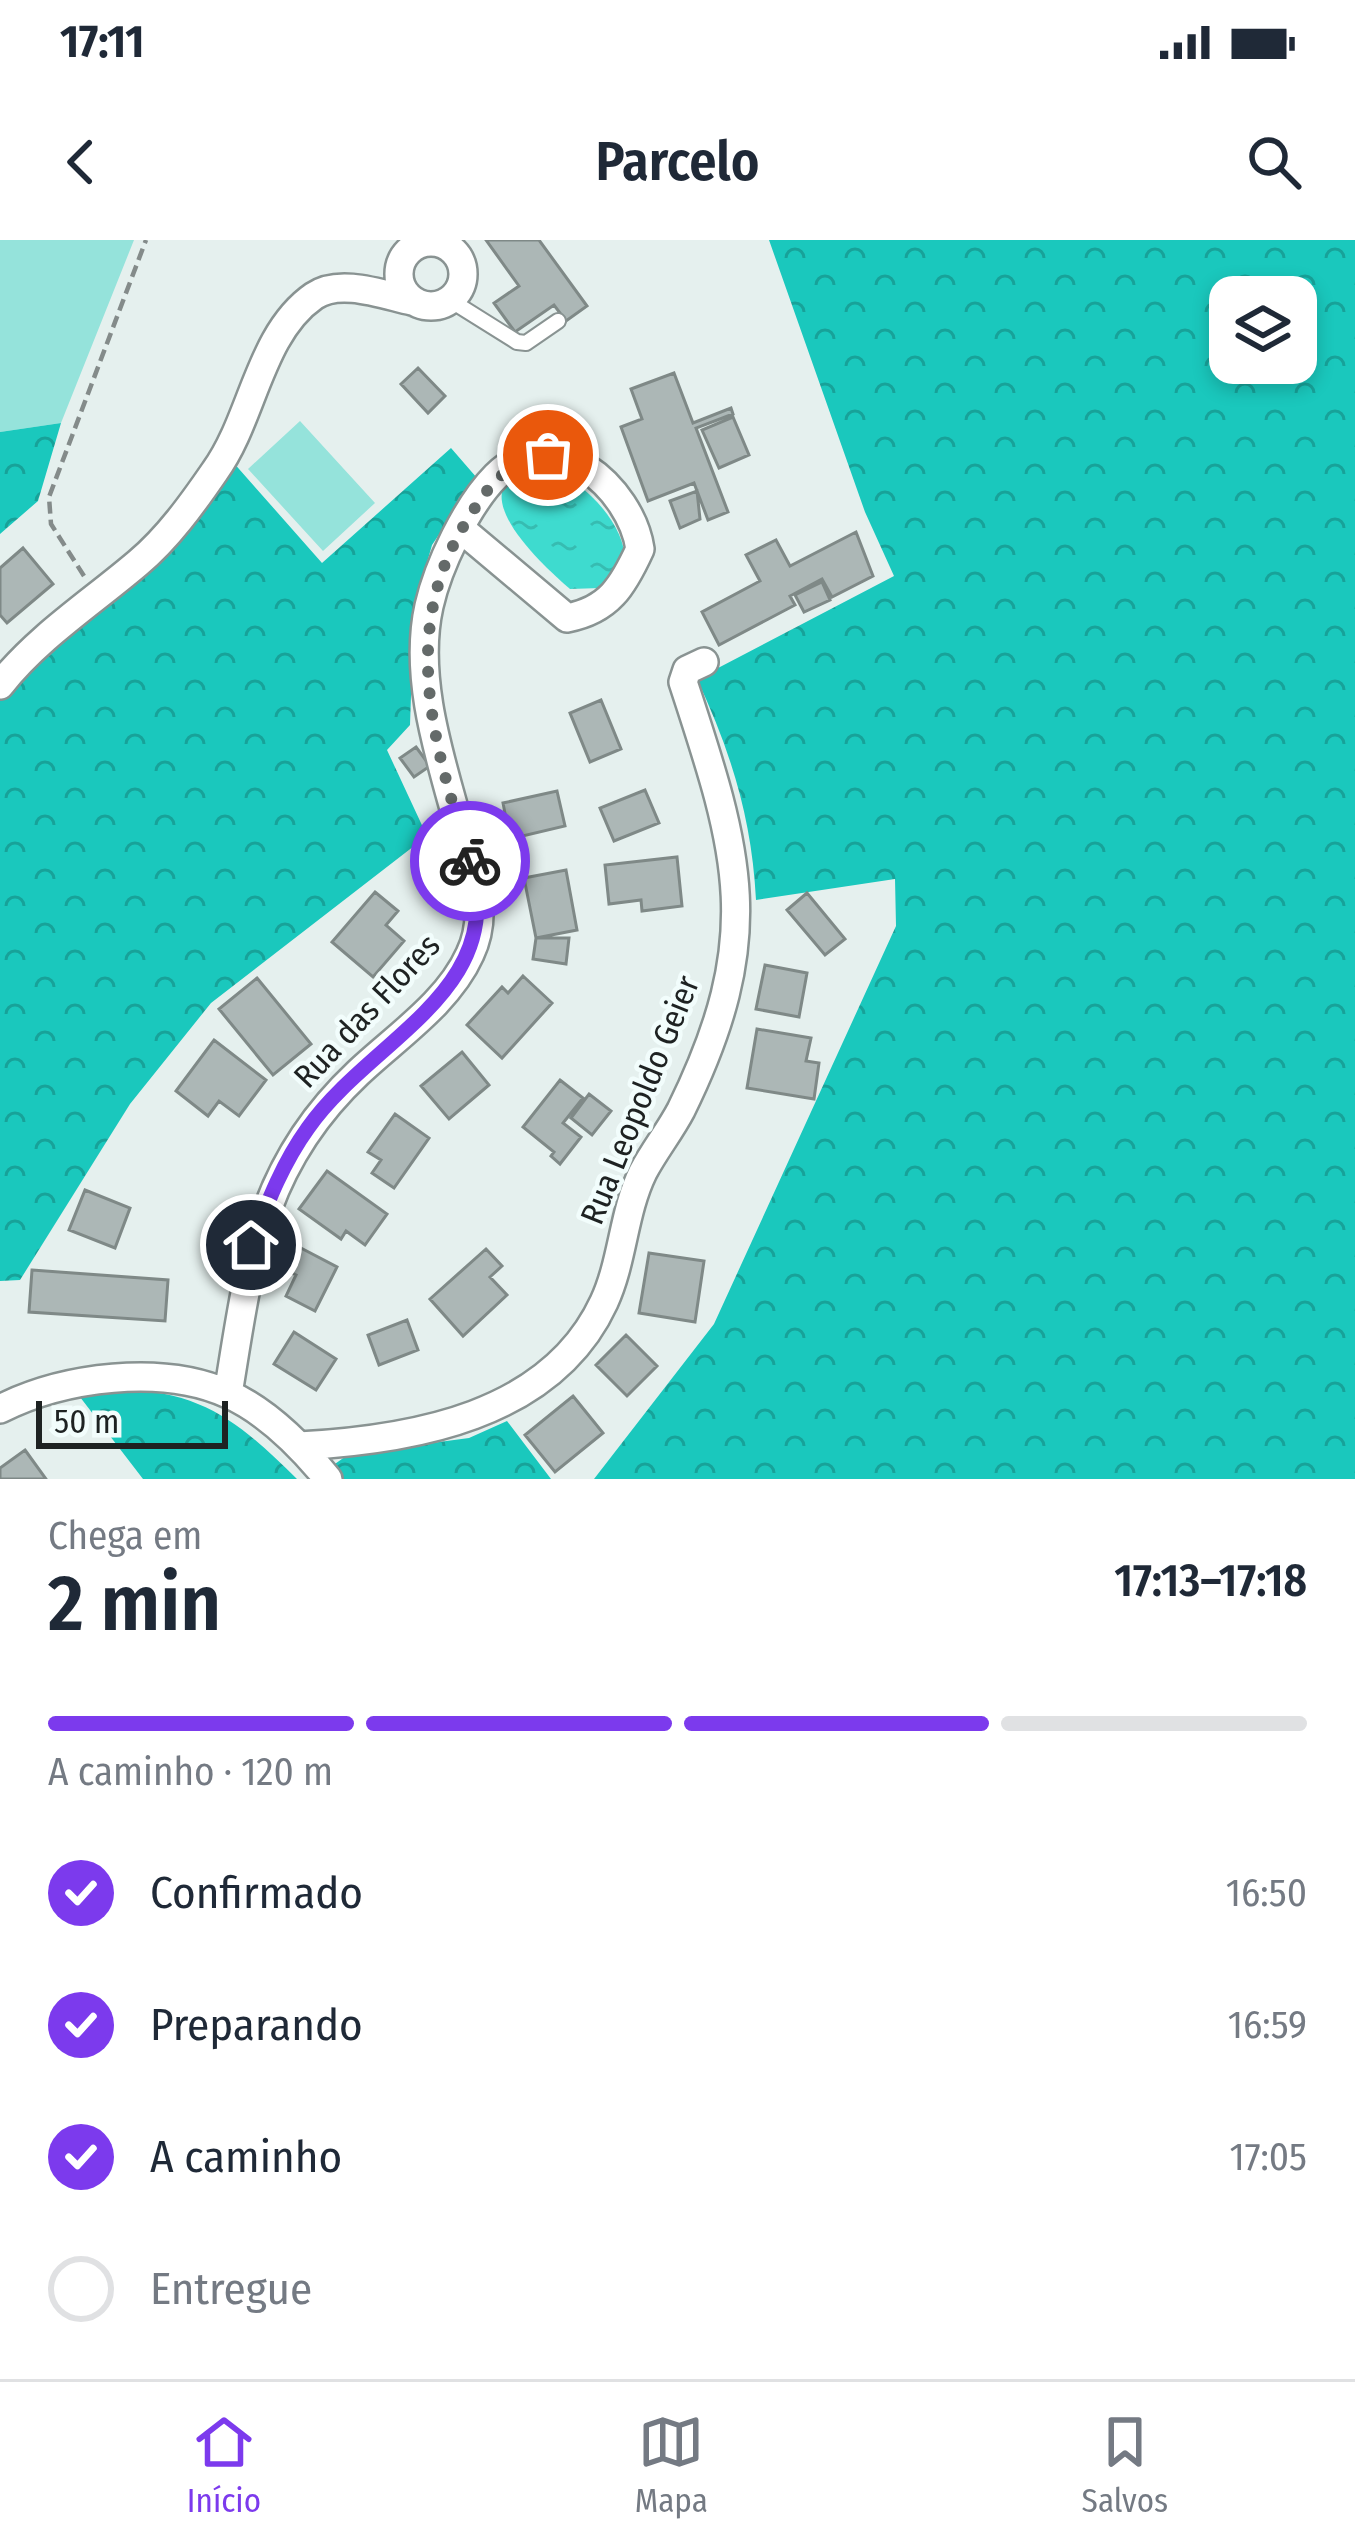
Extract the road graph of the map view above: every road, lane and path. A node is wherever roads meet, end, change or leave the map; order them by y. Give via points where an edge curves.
1 (146, 240) edge
2 (399, 275) junction
3 (371, 293) junction
4 (450, 300) junction
5 (412, 301) junction
6 (558, 321) dead end
7 (461, 529) junction
8 (97, 596) junction
9 (704, 662) dead end
10 (0, 685) edge
11 (228, 1394) junction
12 (0, 1408) edge
13 (299, 1446) junction
14 (328, 1479) edge

1 - 8 path via 49,497 51,524
2 - 3 street
2 - 4 street via 412,249 444,245 463,271
2 - 5 street
3 - 5 street
3 - 8 street via 340,287 301,306 220,466 142,559
4 - 5 street via 431,307
4 - 6 lane via 526,344
7 - 7 street via 567,618 591,614 620,590 640,549 625,503 586,464 548,455 496,476
7 - 11 street, Rua das Flores via 429,605 425,675 478,887 471,953 444,992 309,1126 273,1187 251,1245
8 - 10 street
9 - 13 street, Rua Leopoldo Geier via 683,682 728,822 736,935 725,998 679,1114 642,1174 603,1303 566,1354 482,1414 426,1432
11 - 12 street via 120,1379 70,1384
11 - 13 street
13 - 14 street

